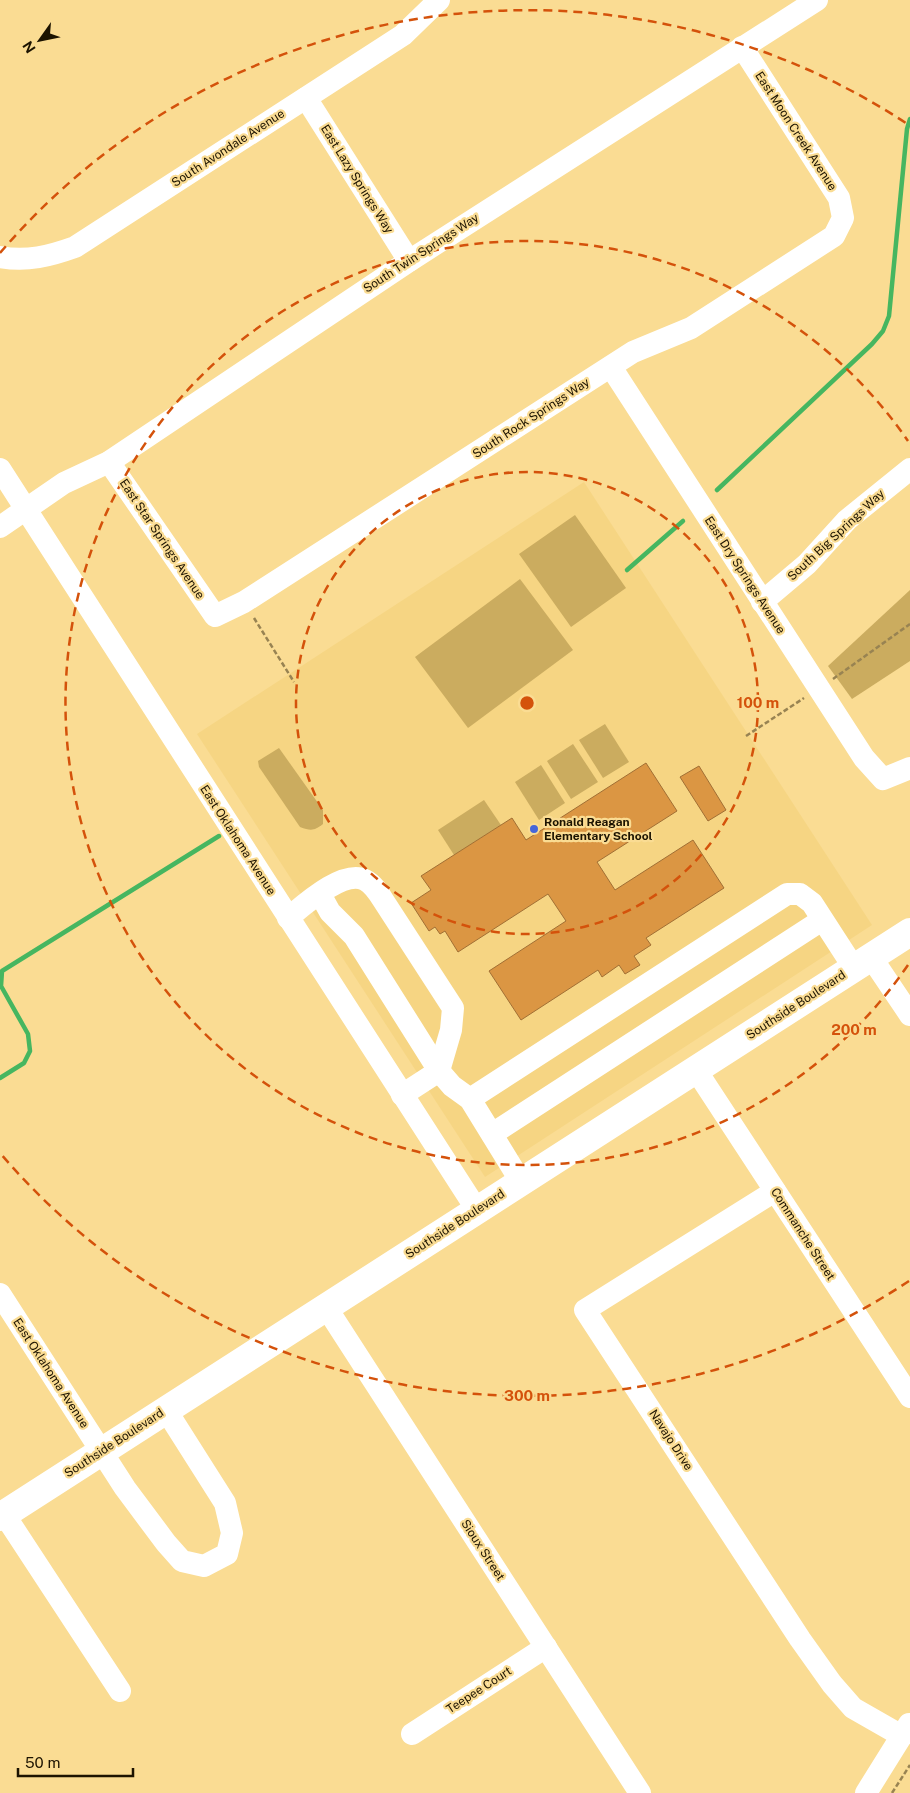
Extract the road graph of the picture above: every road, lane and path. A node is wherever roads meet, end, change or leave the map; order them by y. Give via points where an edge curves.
1 (439, 0) edge
2 (816, 0) edge
3 (742, 47) junction
4 (306, 98) junction
5 (843, 218) joint
6 (0, 257) edge
7 (409, 260) junction
8 (610, 367) junction
9 (109, 462) junction
10 (0, 469) edge
11 (910, 469) edge
12 (28, 509) junction
13 (0, 527) edge
14 (244, 602) junction
15 (762, 602) junction
16 (215, 616) joint
17 (294, 682) dead end
18 (910, 768) edge
19 (320, 894) junction
20 (288, 918) junction
21 (822, 920) junction
22 (910, 932) edge
23 (862, 963) junction
24 (910, 1015) edge
25 (696, 1070) junction
26 (439, 1071) junction
27 (402, 1096) junction
28 (470, 1099) junction
29 (492, 1134) junction
30 (521, 1182) junction
31 (775, 1191) junction
32 (477, 1210) junction
33 (0, 1294) edge
34 (326, 1308) junction
35 (910, 1397) edge
36 (166, 1410) junction
37 (101, 1451) junction
38 (2, 1515) edge
39 (546, 1647) junction
40 (120, 1691) dead end
41 (906, 1730) edge
42 (412, 1734) dead end
43 (910, 1765) edge
44 (640, 1793) edge
45 (866, 1793) edge
46 (892, 1793) edge

1 - 4 street, South Avondale Avenue via 403,35
2 - 3 street, South Twin Springs Way
3 - 5 street, East Moon Creek Avenue via 839,198
3 - 7 street, South Twin Springs Way
4 - 6 street, South Avondale Avenue via 75,247 46,257
4 - 7 street, East Lazy Springs Way
5 - 8 street, South Rock Springs Way via 834,236 691,328 633,352
7 - 9 street, South Twin Springs Way
8 - 14 street, South Rock Springs Way
8 - 15 street, East Dry Springs Avenue
9 - 12 street, South Twin Springs Way via 64,483
9 - 16 street, East Star Springs Avenue
10 - 12 street, East Oklahoma Avenue
11 - 15 street, South Big Springs Way via 847,520 806,564
12 - 13 street, South Twin Springs Way
12 - 20 street, East Oklahoma Avenue
14 - 16 street, South Rock Springs Way
14 - 17 path
15 - 18 street, East Dry Springs Avenue via 864,758 883,779
19 - 20 street
19 - 26 street via 330,912 354,936
19 - 26 street via 348,877 358,877 373,886 383,900 453,1008 451,1030
20 - 27 street, East Oklahoma Avenue
21 - 23 street
21 - 28 street via 812,903 800,894 786,894
21 - 29 street
22 - 23 main road, Southside Boulevard
23 - 24 street
23 - 25 main road, Southside Boulevard
25 - 30 main road, Southside Boulevard
25 - 31 street, Commanche Street
26 - 27 street
26 - 28 street
27 - 32 street, East Oklahoma Avenue
28 - 29 street
29 - 30 street
30 - 32 main road, Southside Boulevard
31 - 35 street, Commanche Street
31 - 41 street, Navajo Drive via 585,1310 832,1684 853,1708
32 - 34 main road, Southside Boulevard
33 - 37 street, East Oklahoma Avenue
34 - 36 main road, Southside Boulevard
34 - 39 street, Sioux Street
36 - 37 main road, Southside Boulevard
36 - 37 street, East Oklahoma Avenue via 225,1503 232,1533 227,1554 204,1566 182,1561 125,1488
37 - 38 main road, Southside Boulevard
38 - 40 street
39 - 42 street, Teepee Court
39 - 44 street, Sioux Street
41 - 45 street
43 - 46 path

